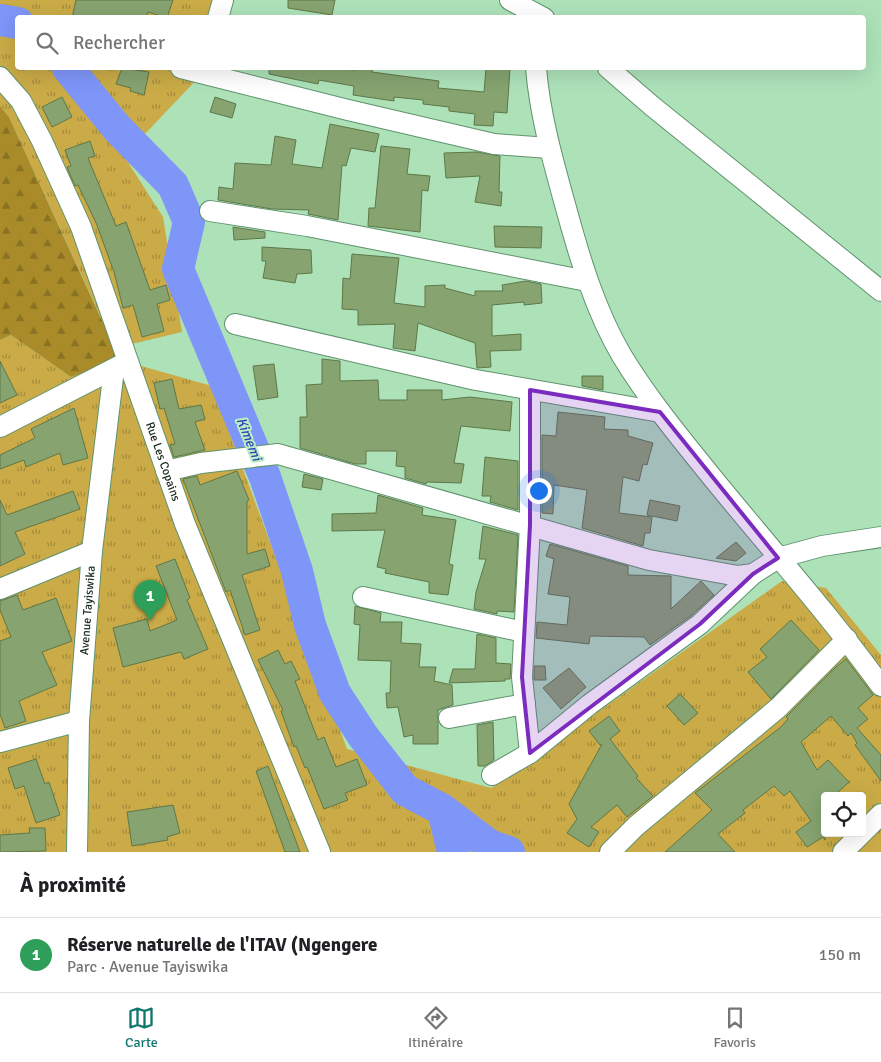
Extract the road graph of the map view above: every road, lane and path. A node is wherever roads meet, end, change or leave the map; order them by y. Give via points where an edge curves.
1 (223, 0) edge
2 (510, 0) edge
3 (536, 11) edge
4 (219, 15) edge
5 (204, 70) edge
6 (536, 70) edge
7 (610, 70) edge
8 (0, 77) edge
9 (549, 148) junction
10 (210, 211) dead end
11 (586, 281) junction
12 (881, 291) edge
13 (235, 324) dead end
14 (121, 365) junction
15 (530, 390) junction
16 (660, 412) junction
17 (0, 428) edge
18 (166, 471) junction
19 (530, 526) junction
20 (881, 537) edge
21 (92, 551) junction
22 (778, 558) junction
23 (753, 574) junction
24 (0, 589) edge
25 (363, 597) dead end
26 (524, 632) junction
27 (848, 639) junction
28 (881, 686) edge
29 (525, 704) junction
30 (449, 718) dead end
31 (79, 722) junction
32 (0, 742) edge
33 (530, 753) junction
34 (492, 775) dead end
35 (881, 814) edge
36 (77, 852) edge
37 (320, 852) edge
38 (610, 852) edge
39 (843, 852) edge

1 - 4 street
2 - 3 street
5 - 9 street via 348,110 494,144
6 - 9 street via 539,104
7 - 12 street
8 - 14 street, Rue Les Copains via 21,101 81,227
9 - 11 street
10 - 11 street via 307,226
11 - 16 street via 622,354
13 - 15 street
14 - 17 street
14 - 18 street, Rue Les Copains
14 - 21 street, Avenue Tayiswika
15 - 16 street
15 - 19 street
16 - 22 street
18 - 19 street via 278,454
18 - 37 street, Rue Les Copains via 207,583
19 - 23 street via 649,560 738,576
19 - 26 street
20 - 22 street via 822,546
21 - 24 street
21 - 31 street, Avenue Tayiswika
22 - 23 street
22 - 27 street
23 - 33 street via 700,624 590,704
25 - 26 street
26 - 29 street via 522,677
27 - 28 street
27 - 38 street via 778,708 636,826
29 - 30 street
29 - 33 street
31 - 32 street
31 - 36 street, Avenue Tayiswika
33 - 34 street
35 - 39 street

